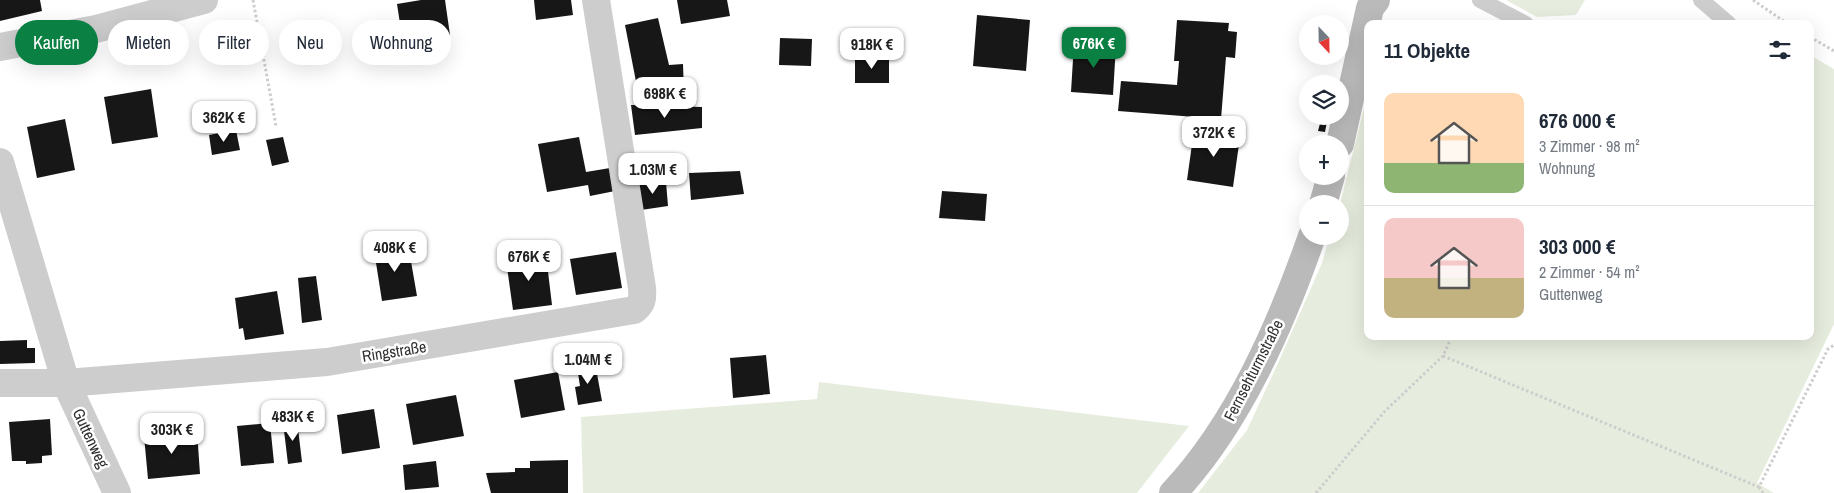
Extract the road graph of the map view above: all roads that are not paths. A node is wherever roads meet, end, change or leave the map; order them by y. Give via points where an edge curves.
1 (204, 0) edge
2 (596, 0) edge
3 (1480, 0) edge
4 (1701, 0) edge
5 (1370, 3) edge
6 (1366, 20) edge
7 (1518, 20) edge
8 (1724, 20) edge
9 (1364, 31) edge
10 (0, 47) edge
11 (1342, 135) edge
12 (0, 162) edge
13 (1308, 245) edge
14 (0, 383) edge
15 (66, 383) junction
16 (117, 493) edge
17 (1173, 493) edge

1 - 10 street via 96,29
2 - 15 street, Ringstraße via 642,288 643,297 634,310 327,362
3 - 7 lane
4 - 8 lane
5 - 6 street
9 - 11 street
12 - 15 street
13 - 17 street, Fernsehturmstraße via 1266,351 1221,432
14 - 15 street, Ringstraße
15 - 16 street, Guttenweg

